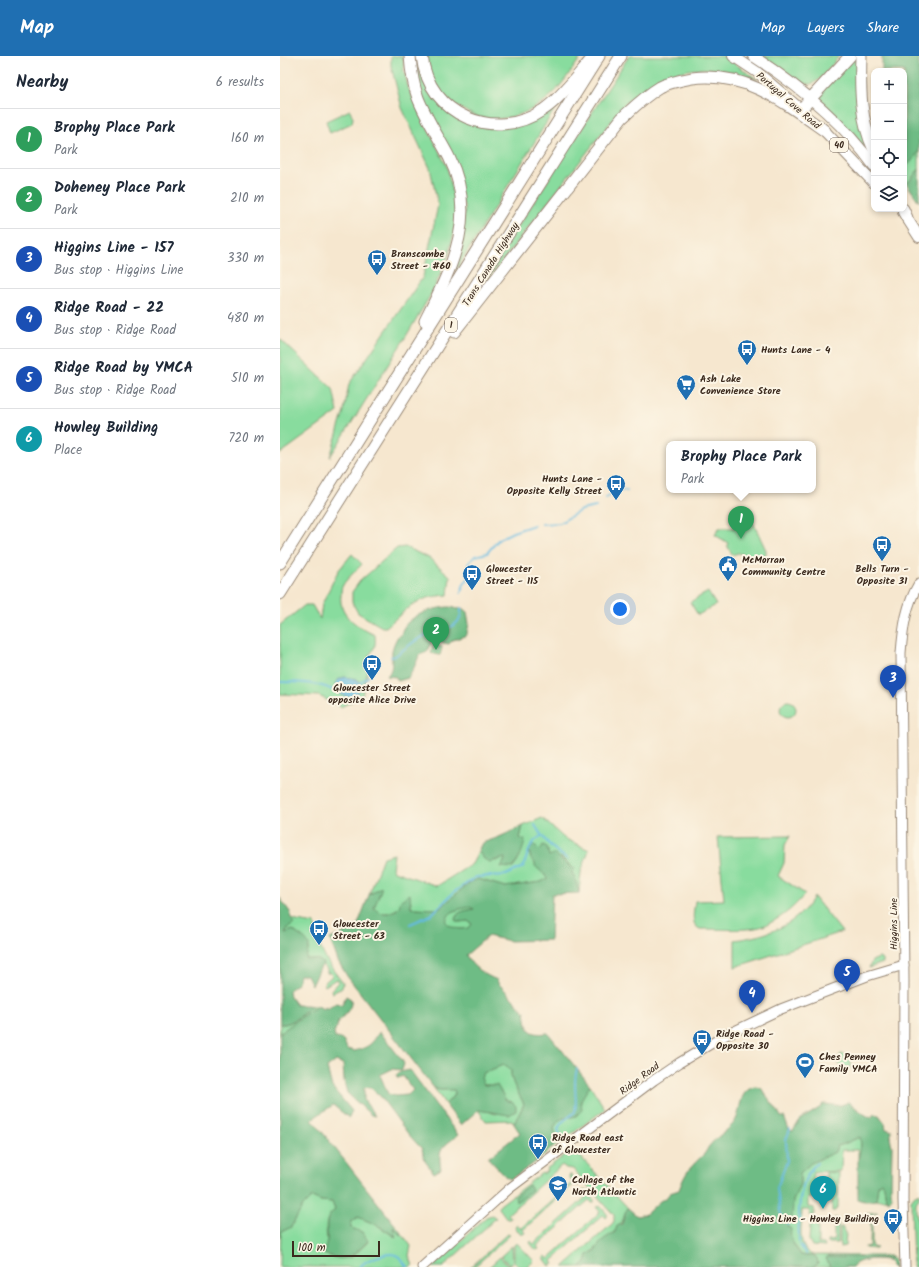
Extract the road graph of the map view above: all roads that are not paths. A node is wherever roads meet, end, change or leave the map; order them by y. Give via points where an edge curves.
1 (410, 56) edge
2 (422, 56) edge
3 (594, 56) edge
4 (599, 56) edge
5 (621, 56) edge
6 (733, 56) edge
7 (753, 56) edge
8 (850, 56) edge
9 (861, 56) edge
10 (812, 99) junction
11 (802, 109) junction
12 (825, 131) junction
13 (871, 144) edge
14 (871, 162) edge
15 (871, 180) edge
16 (903, 212) edge
17 (919, 237) edge
18 (396, 378) junction
19 (412, 387) junction
20 (280, 563) edge
21 (919, 583) edge
22 (280, 594) edge
23 (904, 965) junction
24 (422, 1267) edge
25 (905, 1267) edge

1 - 18 highway via 418,98 450,159 458,180 462,202 462,225 457,251 445,281
2 - 3 highway via 424,69 443,102 457,113 475,121 493,124 510,123 543,110
4 - 18 highway, Trans Canada Highway / 1
5 - 19 highway, Trans Canada Highway / 1
6 - 11 main road, Portugal Cove Road / 40
7 - 10 main road, Portugal Cove Road / 40
8 - 10 highway
9 - 13 highway via 862,114
10 - 11 highway
10 - 14 main road, Portugal Cove Road / 40 via 854,141
11 - 12 main road, Portugal Cove Road / 40
12 - 15 main road, Portugal Cove Road / 40
12 - 19 highway via 784,102 740,81 701,77 678,80 661,86 642,99 622,118
16 - 17 main road
18 - 20 highway, Trans Canada Highway / 1
19 - 22 highway, Trans Canada Highway / 1
21 - 23 street, Higgins Line via 906,615 901,652
23 - 24 street, Ridge Road via 867,976 781,1009 724,1036 679,1063 519,1181
23 - 25 street, Higgins Line

